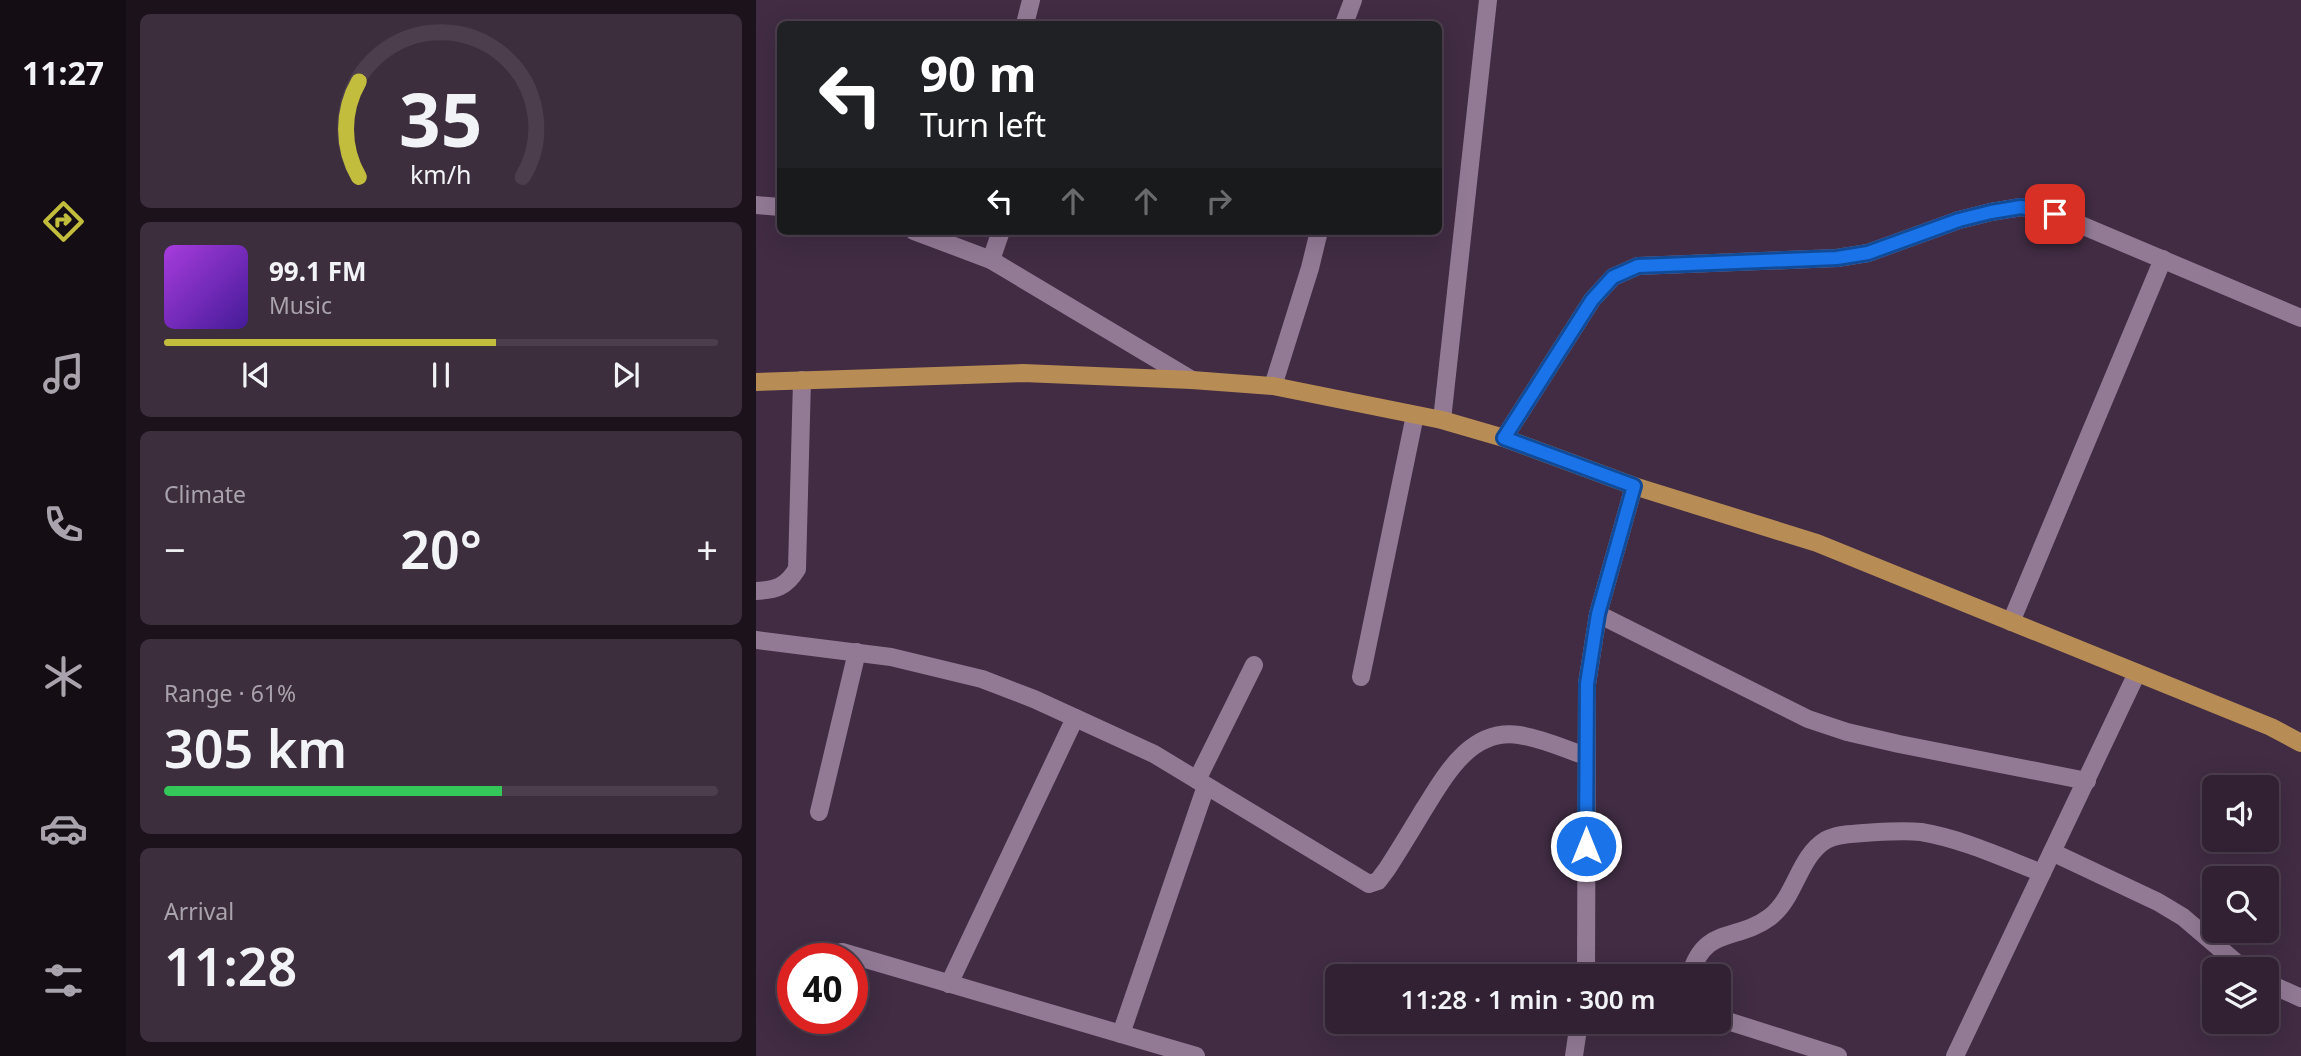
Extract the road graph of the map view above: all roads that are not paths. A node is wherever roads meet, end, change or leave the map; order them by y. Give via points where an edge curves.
1 (1031, 0) edge
2 (1353, 0) edge
3 (1488, 0) edge
4 (1026, 21) edge
5 (1345, 21) edge
6 (756, 205) edge
7 (777, 207) edge
8 (925, 235) edge
9 (1000, 235) edge
10 (1318, 235) edge
11 (2163, 259) junction
12 (991, 260) junction
13 (2301, 318) edge
14 (802, 380) junction
15 (1192, 380) junction
16 (756, 382) edge
17 (1273, 386) junction
18 (1415, 415) junction
19 (1442, 420) junction
20 (1504, 438) junction
21 (1634, 486) junction
22 (756, 591) edge
23 (1598, 614) junction
24 (2011, 622) junction
25 (756, 640) edge
26 (857, 652) junction
27 (1254, 665) dead end
28 (2137, 673) junction
29 (1362, 677) dead end
30 (1075, 718) junction
31 (2301, 743) edge
32 (1586, 756) junction
33 (2087, 781) junction
34 (1202, 783) junction
35 (819, 812) dead end
36 (2052, 852) junction
37 (2042, 873) junction
38 (2230, 957) edge
39 (868, 960) edge
40 (1586, 964) edge
41 (1695, 964) edge
42 (949, 984) junction
43 (2279, 988) edge
44 (2301, 998) edge
45 (1731, 1022) edge
46 (1122, 1034) junction
47 (1577, 1034) edge
48 (1196, 1056) edge
49 (1574, 1056) edge
50 (1838, 1056) edge
51 (1955, 1056) edge

1 - 4 street
2 - 5 street
3 - 19 street
6 - 7 street
8 - 12 street
9 - 12 street
10 - 17 street
11 - 13 street
11 - 20 street via 2055,214 2021,207 1970,217 1868,253 1837,258 1638,266 1613,277 1592,300
11 - 24 street
12 - 15 street
14 - 15 main road via 1023,373
14 - 16 main road
14 - 22 street via 797,569 777,590
15 - 17 main road
17 - 18 main road
18 - 19 main road
18 - 29 street
19 - 20 main road
20 - 21 main road
21 - 23 street
21 - 24 main road via 1817,542
23 - 32 street via 1587,684
23 - 33 street via 1808,719 1899,744
24 - 28 main road
25 - 26 street
26 - 30 street via 982,679
26 - 35 street
27 - 34 street
28 - 31 main road
28 - 33 street
30 - 34 street via 1154,754
30 - 42 street
32 - 34 street via 1521,735 1488,737 1450,767 1387,869 1369,884
32 - 40 street
33 - 36 street
34 - 46 street
36 - 37 street
36 - 38 street via 2158,902
37 - 41 street via 1921,832 1842,835 1813,852 1783,904 1770,917 1711,941
37 - 51 street
39 - 42 street
42 - 46 street
43 - 44 street
45 - 50 street
46 - 48 street
47 - 49 street

